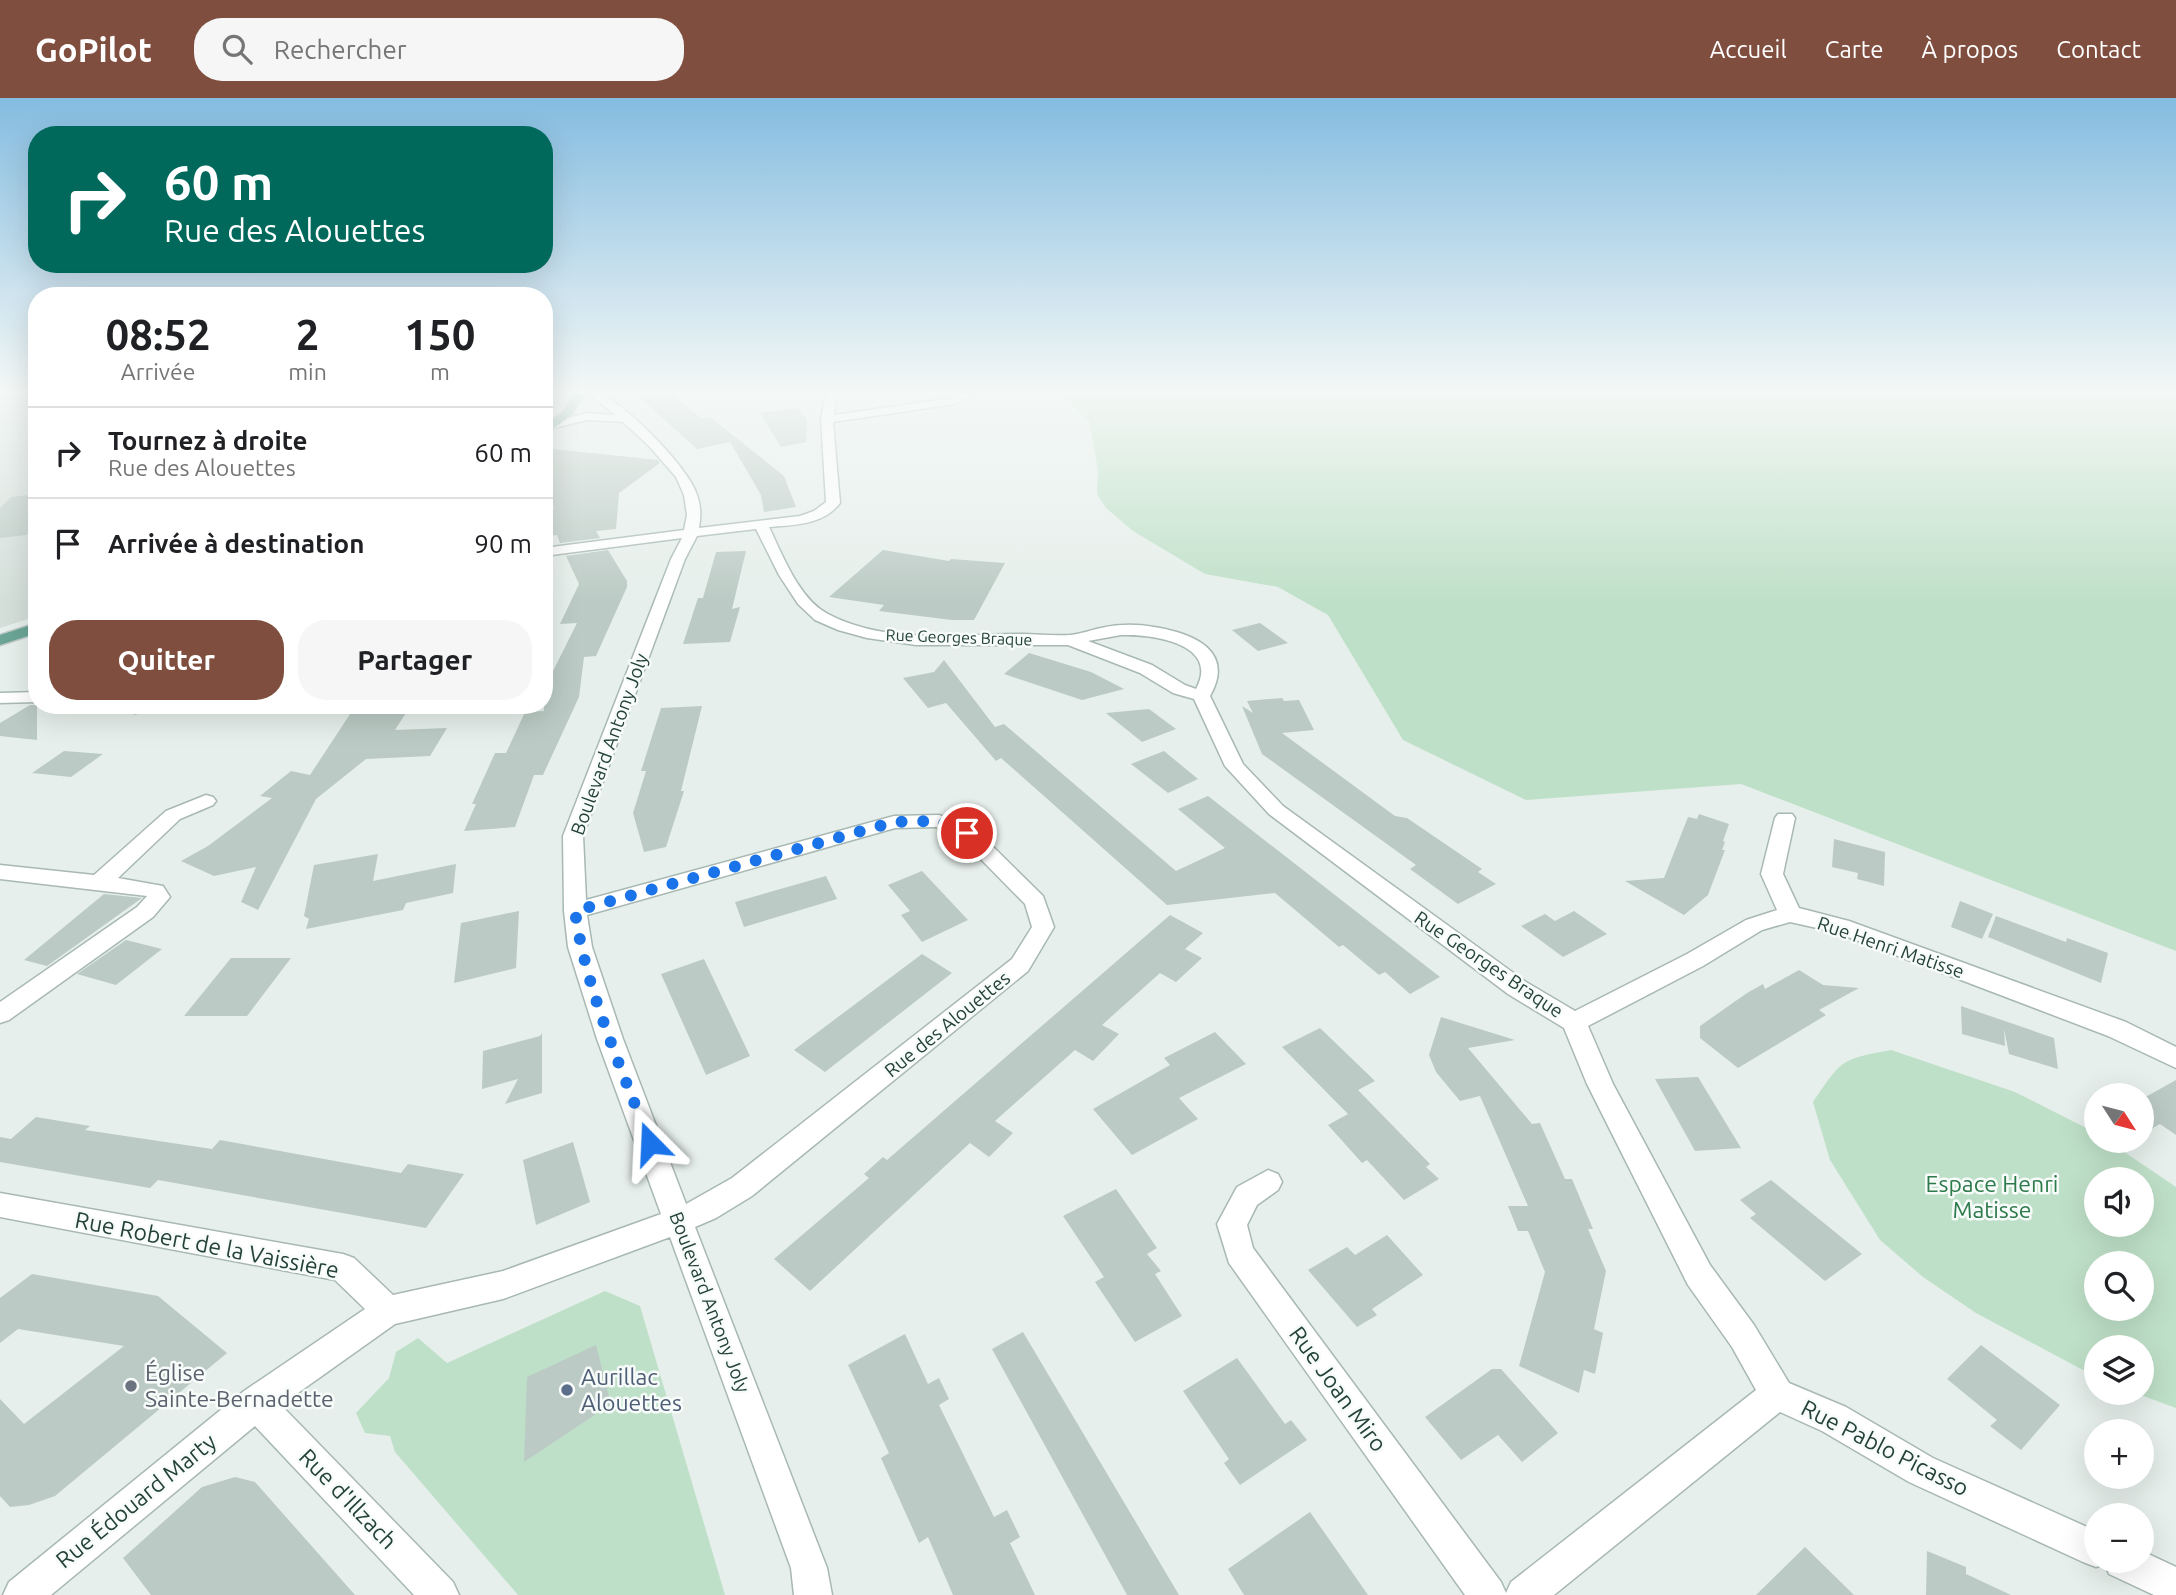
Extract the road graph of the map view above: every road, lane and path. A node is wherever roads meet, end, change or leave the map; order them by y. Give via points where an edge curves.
1 (673, 464) edge
2 (830, 464) edge
3 (693, 515) junction
4 (761, 524) junction
5 (694, 533) junction
6 (655, 538) junction
7 (553, 551) edge
8 (678, 559) junction
9 (28, 631) edge
10 (0, 640) edge
11 (1070, 640) junction
12 (1201, 696) junction
13 (28, 697) edge
14 (0, 698) edge
15 (206, 801) dead end
16 (1785, 818) dead end
17 (0, 872) edge
18 (99, 883) junction
19 (575, 911) junction
20 (1790, 914) junction
21 (0, 1014) edge
22 (1574, 1022) junction
23 (2176, 1058) edge
24 (1268, 1181) dead end
25 (0, 1205) edge
26 (680, 1220) junction
27 (388, 1311) junction
28 (1777, 1394) junction
29 (256, 1403) junction
30 (2084, 1544) edge
31 (2148, 1573) edge
32 (817, 1586) edge
33 (2176, 1586) edge
34 (22, 1595) edge
35 (440, 1595) edge
36 (1488, 1595) edge
37 (1524, 1595) edge

1 - 3 street via 686,480
2 - 4 street via 833,503 828,511 811,518
3 - 5 street
3 - 6 street
4 - 5 street
4 - 11 street, Rue Georges Braque via 804,603 819,616 845,626 917,639
5 - 6 street
5 - 8 street, Boulevard Antony Joly
6 - 7 street
6 - 8 street
8 - 19 street, Boulevard Antony Joly via 573,836
9 - 10 main road
11 - 12 street, Rue Georges Braque
11 - 12 street, Rue Georges Braque via 1107,631 1174,636 1209,659 1211,683
12 - 22 street, Rue Georges Braque via 1235,766 1276,810 1517,988
13 - 14 street
15 - 18 street via 173,815
16 - 20 street via 1772,874
17 - 18 street
18 - 21 street via 144,888 159,897 145,912
19 - 26 street, Boulevard Antony Joly via 580,947 605,1026
19 - 26 street, Rue des Alouettes via 905,821 939,821 967,833 1035,901 1043,927 1020,965 742,1187
20 - 22 street via 1754,925 1695,961
20 - 23 street, Rue Henri Matisse via 1841,926 2092,1019
22 - 28 street, Rue Georges Braque via 1600,1084 1699,1275
24 - 36 street, Rue Joan Miro via 1247,1196 1232,1224 1240,1254
25 - 27 street, Rue Robert de la Vaissière via 343,1268
26 - 27 street via 503,1286
26 - 32 street, Boulevard Antony Joly
27 - 29 street, Rue Édouard Marty
28 - 30 street, Rue Pablo Picasso via 1833,1419 1921,1470
28 - 37 street, Rue Pablo Picasso
29 - 34 street, Rue Édouard Marty
29 - 35 street, Rue d'Illzach
31 - 33 street

